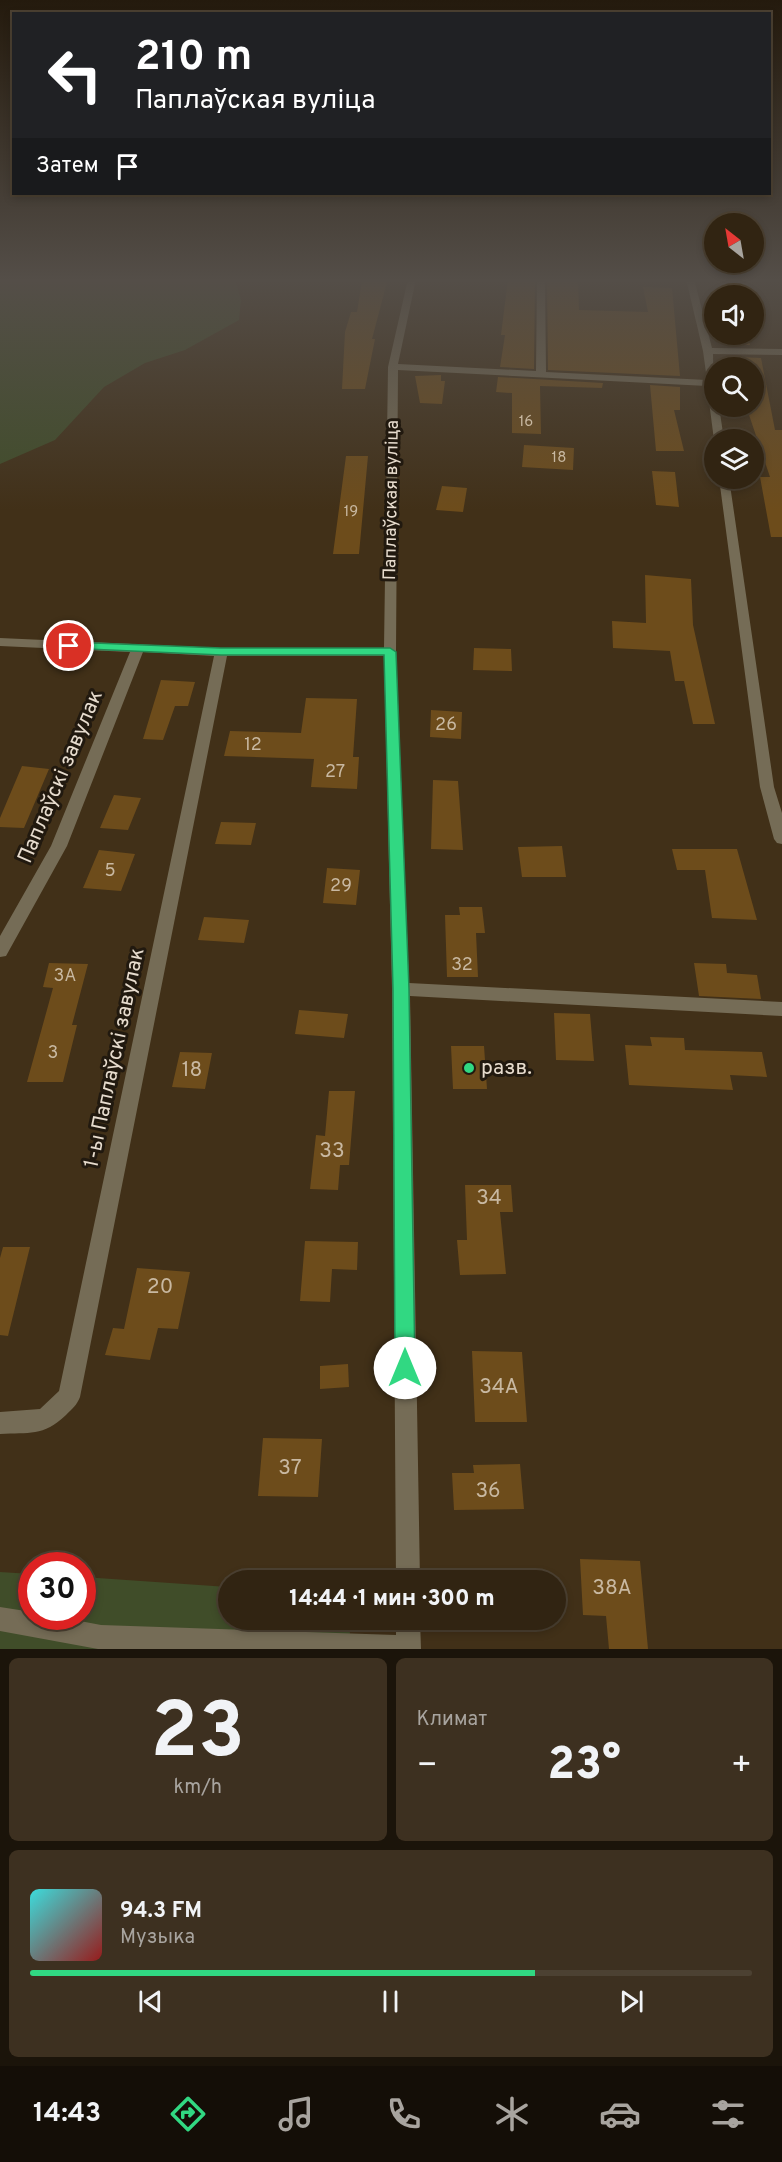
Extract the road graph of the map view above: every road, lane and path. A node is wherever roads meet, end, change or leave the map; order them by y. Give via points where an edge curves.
1 (395, 356) edge
2 (541, 356) edge
3 (393, 367) junction
4 (541, 373) junction
5 (704, 383) edge
6 (726, 489) edge
7 (0, 642) edge
8 (138, 649) junction
9 (221, 652) junction
10 (390, 652) junction
11 (782, 839) edge
12 (0, 951) edge
13 (401, 989) junction
14 (782, 1009) edge
15 (0, 1423) edge
16 (408, 1570) edge
17 (0, 1619) edge
18 (408, 1630) edge
19 (408, 1648) edge

1 - 3 street, Паплаўская вуліца
2 - 4 street
3 - 4 street
3 - 10 street, Паплаўская вуліца
4 - 5 street
6 - 11 street via 767,787
7 - 8 street
8 - 9 street
8 - 12 street, Паплаўскі завулак via 59,846
9 - 10 street
9 - 15 street, 1-ы Паплаўскі завулак via 69,1396 45,1420
10 - 13 street, Паплаўская вуліца
13 - 14 street
13 - 16 street, Паплаўская вуліца
17 - 19 street via 101,1637
18 - 19 street

